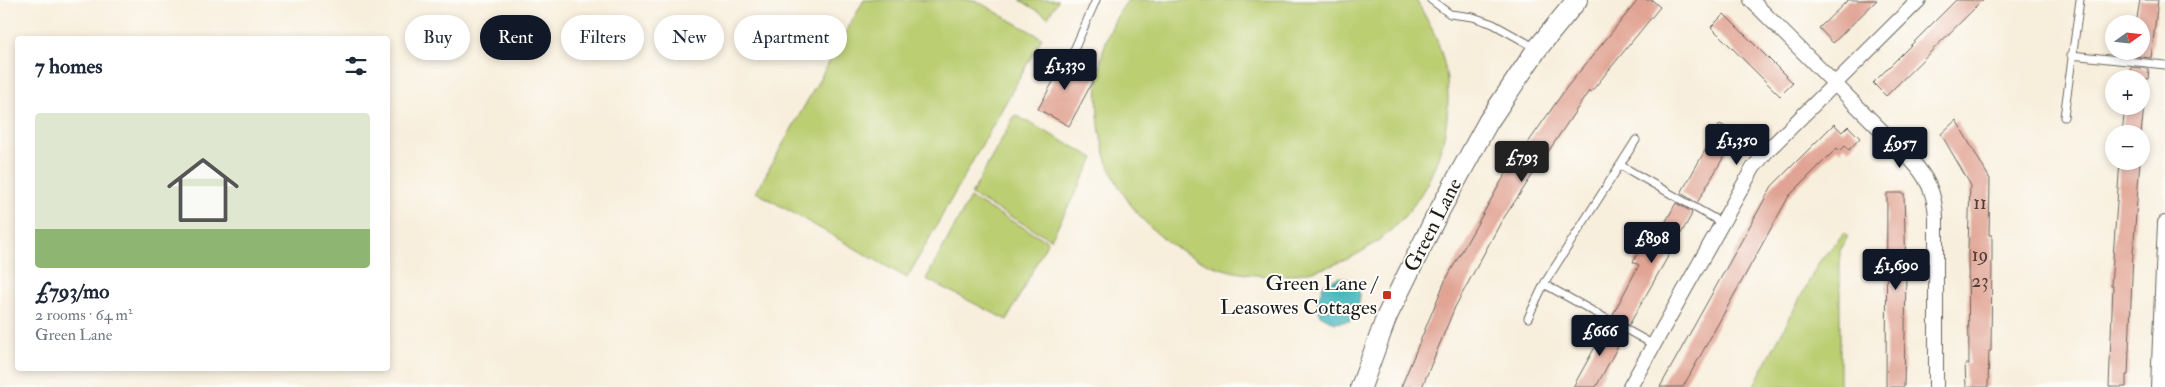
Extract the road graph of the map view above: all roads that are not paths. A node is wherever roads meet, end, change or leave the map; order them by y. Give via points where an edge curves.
1 (1096, 0) edge
2 (1431, 0) edge
3 (1576, 0) edge
4 (1752, 0) edge
5 (1919, 0) edge
6 (2080, 0) edge
7 (1537, 49) junction
8 (1074, 50) dead end
9 (2071, 55) junction
10 (2165, 65) edge
11 (1835, 83) junction
12 (2064, 117) dead end
13 (1636, 140) dead end
14 (1620, 165) junction
15 (1722, 222) junction
16 (2165, 223) edge
17 (1544, 284) junction
18 (1528, 318) dead end
19 (1654, 345) junction
20 (1361, 387) edge
21 (1630, 387) edge
22 (1936, 387) edge
23 (2158, 387) edge

1 - 8 lane
2 - 7 lane via 1450,14 1493,24
3 - 7 street, Green Lane
4 - 11 street
5 - 11 street
6 - 9 lane
7 - 20 street, Green Lane via 1488,122 1436,217 1387,316
9 - 10 lane
9 - 12 lane
11 - 15 street via 1752,168
11 - 22 street via 1913,162 1932,191 1936,218
13 - 14 lane
14 - 15 lane
14 - 17 lane
15 - 19 street
16 - 23 street
17 - 18 lane
17 - 19 lane
19 - 21 street

